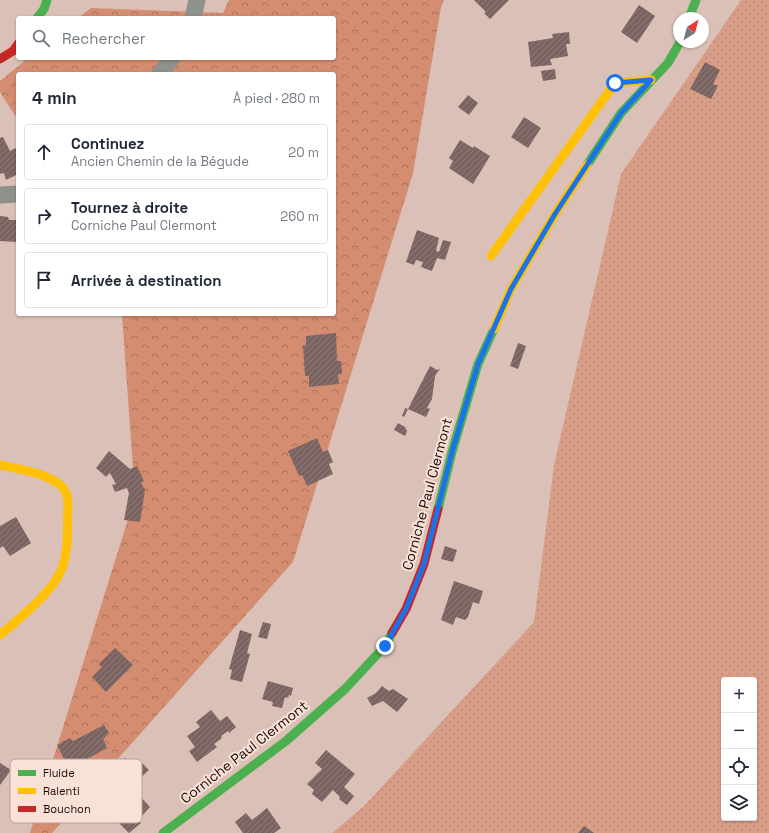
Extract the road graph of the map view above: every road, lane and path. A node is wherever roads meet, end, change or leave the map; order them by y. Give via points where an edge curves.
1 (46, 0) edge
2 (197, 0) edge
3 (696, 0) edge
4 (692, 12) edge
5 (39, 16) edge
6 (193, 16) edge
7 (16, 46) edge
8 (677, 48) edge
9 (0, 59) edge
10 (170, 60) edge
11 (162, 72) edge
12 (651, 80) junction
13 (16, 194) edge
14 (0, 195) edge
15 (492, 256) dead end
16 (0, 465) edge
17 (0, 636) edge
18 (163, 833) edge

1 - 5 street
2 - 6 street
3 - 4 street
7 - 9 street
8 - 12 street, Corniche Paul Clermont via 668,63
10 - 11 street
12 - 15 street via 615,83
12 - 18 street, Corniche Paul Clermont via 621,113 555,214 511,289 478,364 452,452 424,564 406,609 385,646 345,689 286,741
13 - 14 street
16 - 17 street via 56,482 64,490 68,500 62,570 41,598

